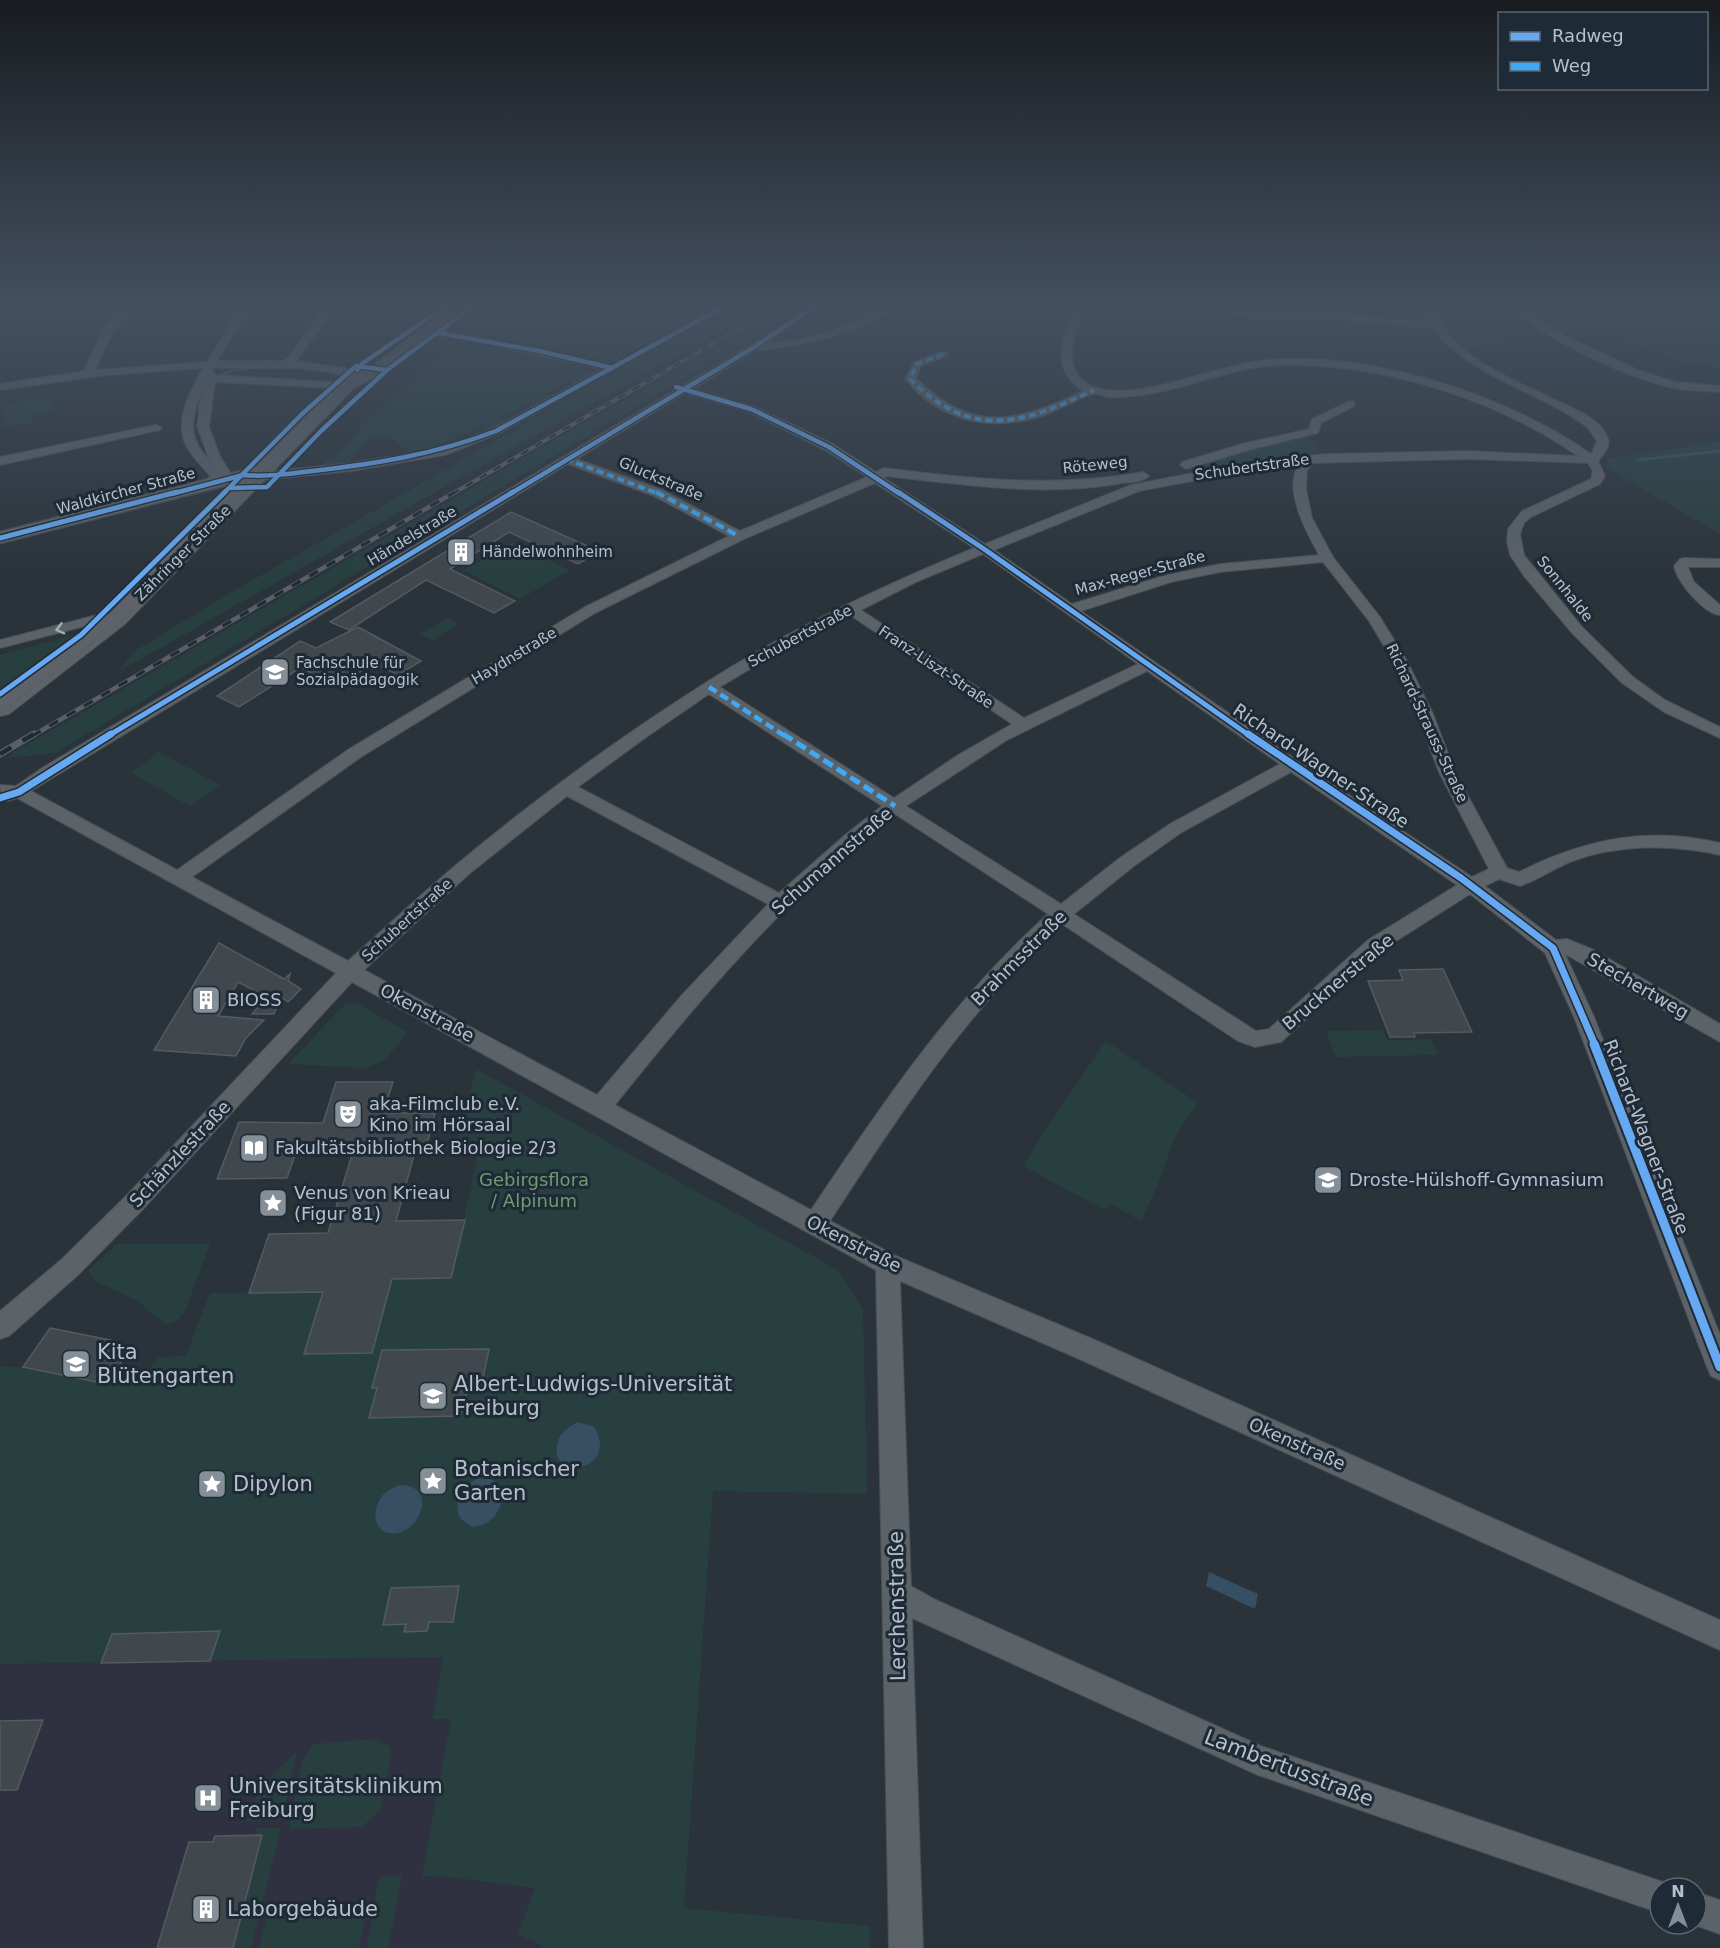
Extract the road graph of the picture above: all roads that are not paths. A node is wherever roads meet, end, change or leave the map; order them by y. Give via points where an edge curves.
1 (194, 395) edge
2 (205, 395) edge
3 (331, 395) edge
4 (562, 395) edge
5 (671, 395) edge
6 (702, 395) edge
7 (929, 395) edge
8 (1083, 395) edge
9 (1463, 395) edge
10 (1539, 395) edge
11 (1350, 404) dead end
12 (156, 428) dead end
13 (1314, 431) junction
14 (1327, 458) junction
15 (566, 459) junction
16 (1310, 459) junction
17 (1592, 460) junction
18 (0, 461) edge
19 (238, 475) junction
20 (875, 478) junction
21 (230, 506) junction
22 (739, 536) junction
23 (5, 538) edge
24 (984, 549) junction
25 (1327, 558) junction
26 (1720, 564) edge
27 (850, 609) junction
28 (1069, 610) junction
29 (1718, 611) dead end
30 (117, 619) junction
31 (1, 643) edge
32 (1147, 665) junction
33 (709, 687) junction
34 (0, 708) edge
35 (1023, 724) junction
36 (1720, 733) edge
37 (1292, 765) junction
38 (566, 788) junction
39 (0, 791) edge
40 (19, 792) junction
41 (0, 798) edge
42 (895, 806) junction
43 (1720, 849) edge
44 (1498, 872) junction
45 (177, 878) junction
46 (1471, 885) junction
47 (782, 903) junction
48 (1062, 914) junction
49 (1553, 948) junction
50 (350, 971) junction
51 (1720, 1034) edge
52 (600, 1107) junction
53 (815, 1224) junction
54 (888, 1264) junction
55 (0, 1327) edge
56 (1720, 1367) edge
57 (897, 1594) junction
58 (1720, 1635) edge
59 (1648, 1893) edge
60 (906, 1948) edge

1 - 19 street via 181,425 189,440 203,463
2 - 19 street via 204,432
3 - 19 main road, Zähringer Straße
4 - 19 street via 485,436 441,452 389,462
5 - 15 street, Händelstraße
6 - 20 street, Richard-Wagner-Straße via 751,409 829,447
7 - 8 street via 946,409 970,417 1006,420 1028,418
9 - 17 street via 1548,430
10 - 17 street via 1596,430 1604,443
11 - 13 street via 1316,421
12 - 18 street
13 - 14 street
13 - 20 street, Röteweg via 1149,475 1076,485 1022,486 884,472
14 - 16 street, Schubertstraße
14 - 17 street, Schubertstraße via 1467,455
15 - 22 street, Gluckstraße via 658,493
15 - 40 street, Händelstraße
16 - 24 street, Schubertstraße via 1222,469 1135,488
16 - 25 street, Richard-Strauss-Straße via 1301,470 1300,489 1306,518
17 - 36 street, Sonnhalde via 1598,470 1596,483 1527,512 1517,523 1512,536 1518,556 1556,606 1643,693
19 - 21 main road, Zähringer Straße
19 - 21 main road
19 - 23 main road, Waldkircher Straße
20 - 22 street, Haydnstraße
20 - 24 street, Richard-Wagner-Straße
21 - 30 main road, Zähringer Straße
22 - 45 street, Haydnstraße via 590,610 433,704 355,753
24 - 27 street, Schubertstraße
24 - 28 street, Richard-Wagner-Straße
25 - 28 street, Max-Reger-Straße via 1220,568 1168,579
25 - 44 street, Richard-Strauss-Straße via 1375,620 1400,661 1447,772 1498,865
26 - 29 street via 1685,562 1681,572
27 - 33 street, Schubertstraße
27 - 35 street, Franz-Liszt-Straße
28 - 32 street, Richard-Wagner-Straße
30 -> 31 street via 97,619
30 - 34 main road, Zähringer Straße
32 - 35 street, Schumannstraße
32 - 37 street, Richard-Wagner-Straße
33 - 38 street, Schubertstraße
33 - 42 street
35 - 42 street, Schumannstraße
37 - 46 street, Richard-Wagner-Straße
37 - 48 street, Brahmsstraße via 1177,828
38 - 47 street
38 - 50 street, Schubertstraße via 464,869
39 - 40 street, Okenstraße
40 - 41 street
40 - 45 street, Okenstraße
42 - 47 street, Schumannstraße
42 - 48 street
43 - 44 street via 1677,841 1626,844 1565,858 1520,879
44 - 46 street
45 - 50 street, Okenstraße
46 - 48 street, Brucknerstraße via 1375,945 1299,1015 1274,1036 1264,1039 1245,1035
46 - 49 street, Richard-Wagner-Straße
47 - 52 street, Schumannstraße via 720,967
48 - 53 street, Brahmsstraße via 993,980 947,1034 882,1122
49 - 51 street, Stechertweg via 1568,946 1587,955
49 - 56 street, Richard-Wagner-Straße via 1577,999
50 - 52 street, Okenstraße
50 - 55 street, Schänzlestraße via 136,1202 70,1268
52 - 53 street, Okenstraße
53 - 54 street, Okenstraße
54 - 57 street, Lerchenstraße
54 - 58 street, Okenstraße via 1097,1353
57 - 59 street, Lambertusstraße via 1258,1760
57 - 60 street, Lerchenstraße

